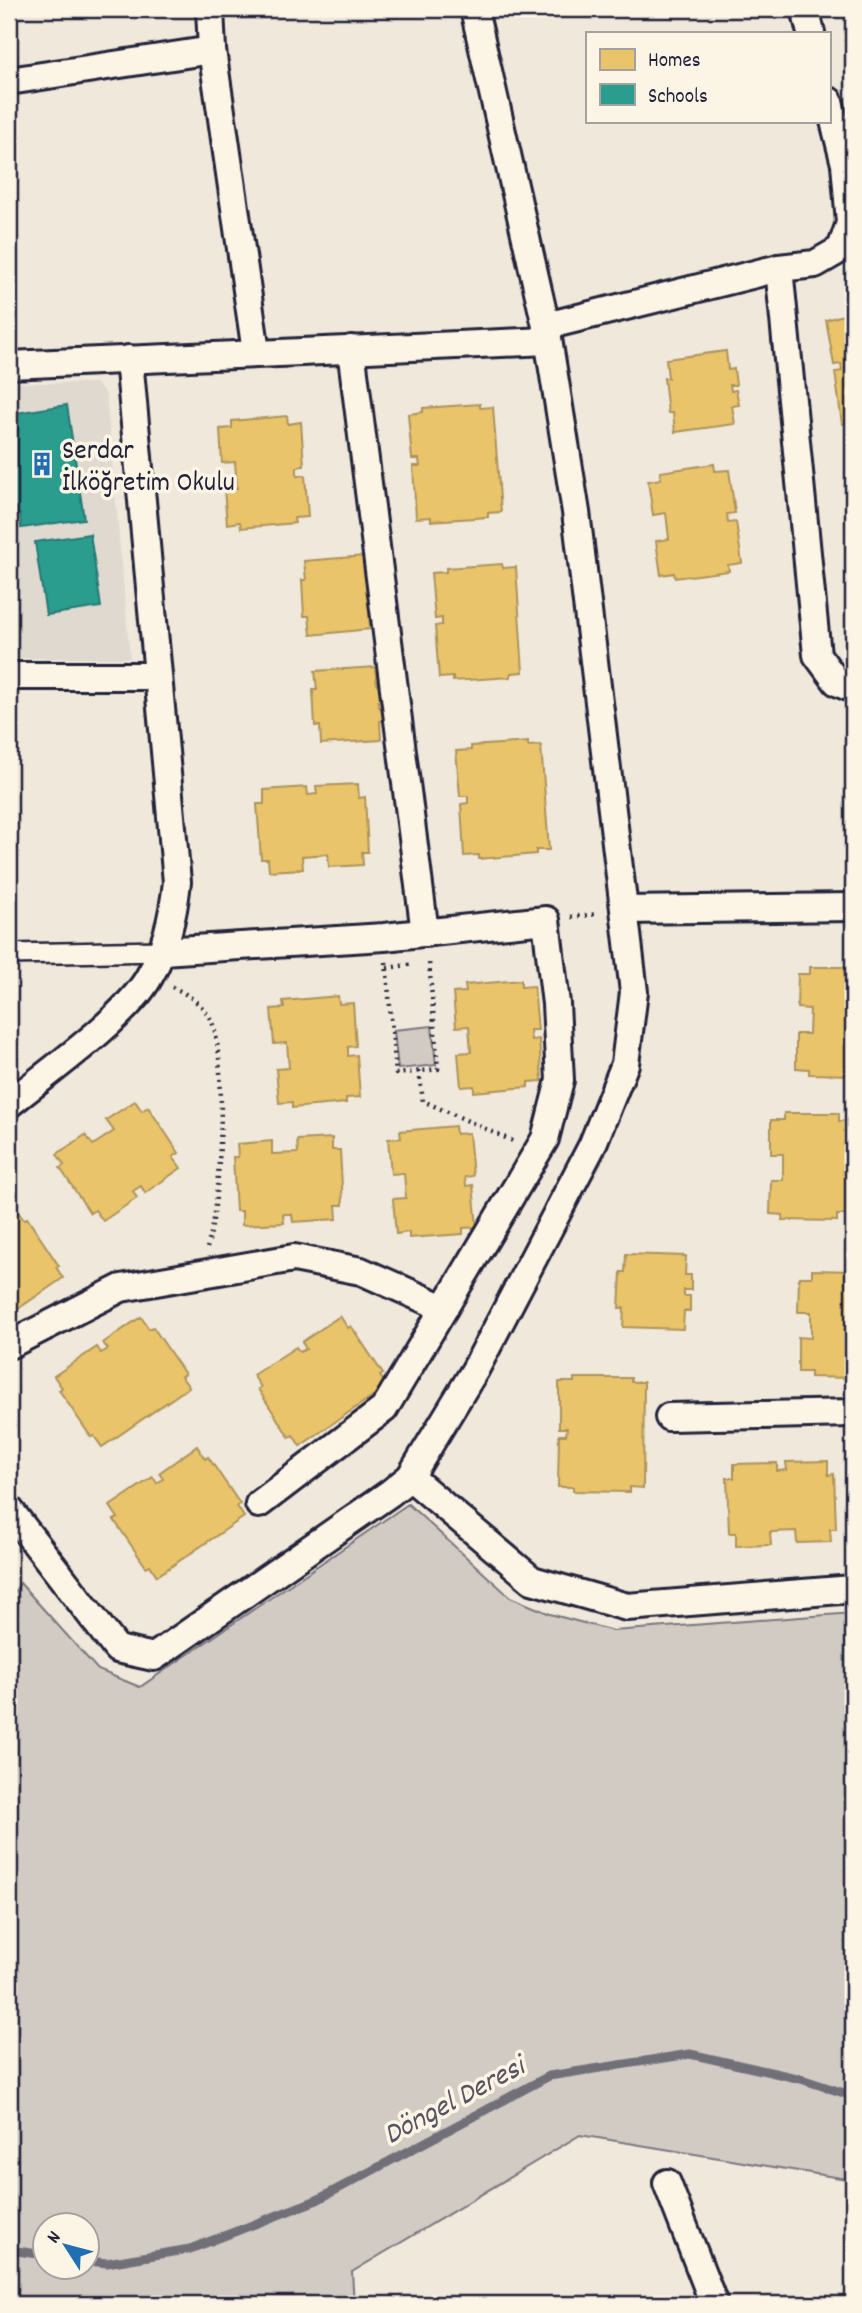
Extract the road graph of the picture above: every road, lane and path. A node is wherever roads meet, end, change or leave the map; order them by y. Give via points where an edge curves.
1 (210, 9) edge
2 (474, 9) edge
3 (805, 9) edge
4 (811, 32) edge
5 (212, 50) junction
6 (9, 81) edge
7 (830, 105) edge
8 (779, 268) junction
9 (547, 334) junction
10 (351, 348) junction
11 (256, 352) junction
12 (129, 359) junction
13 (9, 365) edge
14 (9, 676) edge
15 (156, 676) junction
16 (853, 690) edge
17 (853, 907) edge
18 (626, 910) junction
19 (546, 920) junction
20 (425, 933) junction
21 (384, 937) junction
22 (162, 951) junction
23 (9, 954) edge
24 (387, 968) junction
25 (149, 976) junction
26 (419, 1071) junction
27 (9, 1104) edge
28 (538, 1152) junction
29 (198, 1275) junction
30 (444, 1308) junction
31 (9, 1345) edge
32 (853, 1413) edge
33 (669, 1417) dead end
34 (410, 1477) junction
35 (258, 1504) dead end
36 (9, 1509) edge
37 (853, 1588) edge
38 (667, 2183) dead end
39 (714, 2304) edge

1 - 5 street
2 - 9 street
3 - 4 street
5 - 6 street
5 - 11 street
7 - 8 street via 845,164 850,223 841,249 815,264
8 - 9 street
8 - 16 street via 817,655 837,682
9 - 10 street
9 - 18 street via 576,512
10 - 11 street
10 - 20 street
11 - 12 street
12 - 13 street
12 - 15 street
14 - 15 street
15 - 22 street via 177,882 173,918
17 - 18 street
18 - 19 path
18 - 34 street via 634,992 625,1065 592,1146 475,1370
19 - 20 street
19 - 28 street via 559,1080
20 - 21 street
21 - 22 street
21 - 24 path
22 - 23 street
22 - 25 street
24 - 26 path via 396,1074
24 - 26 path via 432,961 438,1069
25 - 27 street via 116,1014
25 - 29 path via 200,1005 212,1021 217,1046 219,1170 212,1232
26 - 28 path via 423,1101
28 - 30 street
29 - 30 street via 294,1258 361,1270
29 - 31 street via 121,1288
30 - 35 street via 384,1409
32 - 33 street
34 - 36 street via 154,1657 117,1649
34 - 37 street via 532,1580 626,1607
38 - 39 street

